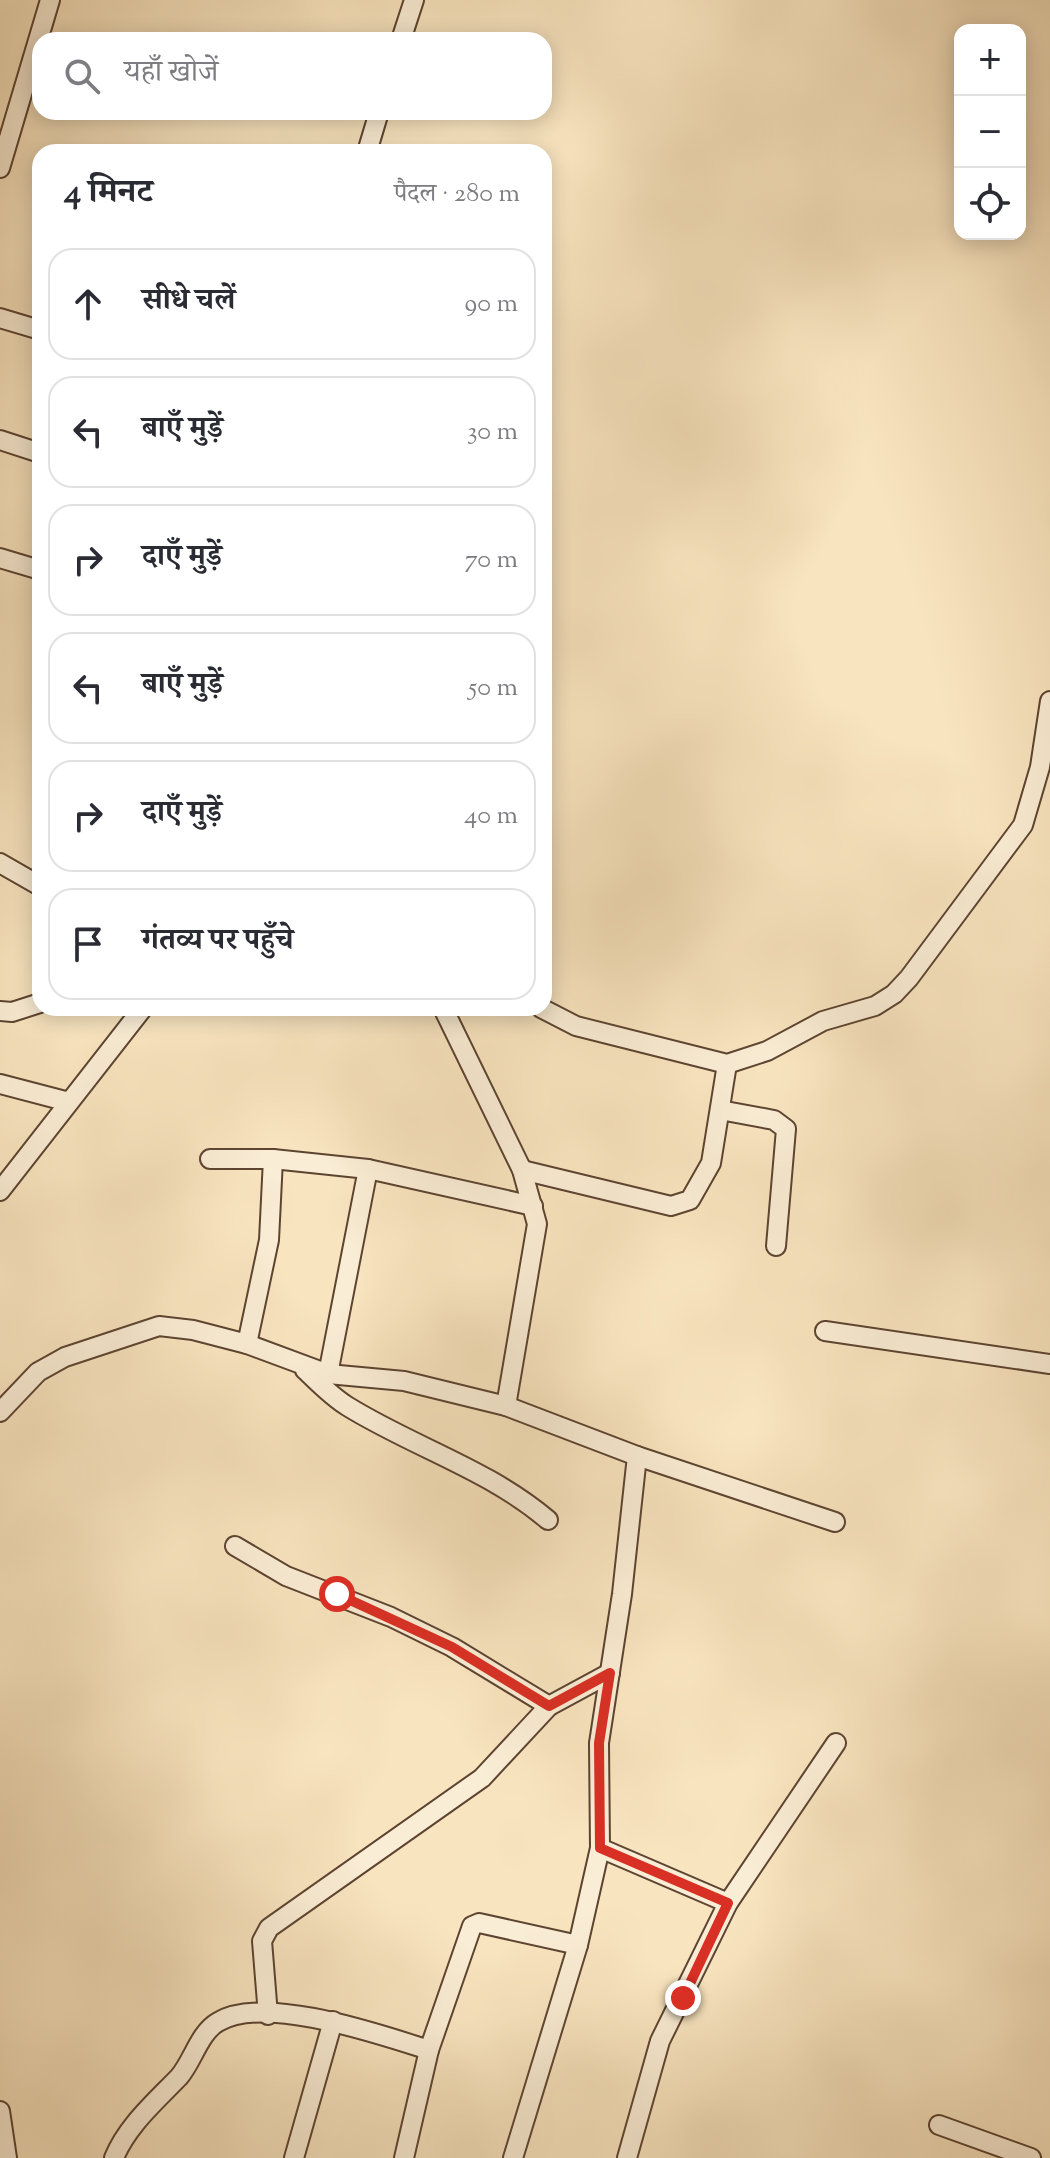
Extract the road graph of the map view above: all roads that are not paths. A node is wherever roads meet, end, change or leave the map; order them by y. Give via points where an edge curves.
1 (50, 0) edge
2 (414, 0) edge
3 (39, 32) edge
4 (404, 32) edge
5 (32, 50) edge
6 (8, 117) edge
7 (377, 120) edge
8 (369, 144) edge
9 (0, 168) edge
10 (0, 318) edge
11 (32, 328) edge
12 (0, 440) edge
13 (32, 450) edge
14 (0, 558) edge
15 (32, 568) edge
16 (1050, 701) edge
17 (1045, 770) edge
18 (0, 863) edge
19 (32, 881) edge
20 (32, 1006) edge
21 (0, 1011) edge
22 (552, 1014) edge
23 (137, 1016) edge
24 (447, 1016) edge
25 (727, 1064) junction
26 (0, 1084) edge
27 (69, 1102) junction
28 (720, 1110) junction
29 (210, 1159) dead end
30 (273, 1159) junction
31 (368, 1169) junction
32 (522, 1170) junction
33 (0, 1191) edge
34 (533, 1206) junction
35 (776, 1246) dead end
36 (825, 1331) dead end
37 (247, 1344) junction
38 (297, 1363) junction
39 (1050, 1364) edge
40 (328, 1374) junction
41 (506, 1406) junction
42 (0, 1412) edge
43 (637, 1456) junction
44 (548, 1520) dead end
45 (835, 1522) dead end
46 (235, 1546) dead end
47 (610, 1673) junction
48 (549, 1706) junction
49 (836, 1743) dead end
50 (600, 1848) junction
51 (728, 1903) junction
52 (578, 1945) junction
53 (268, 2015) junction
54 (333, 2021) junction
55 (429, 2050) junction
56 (0, 2111) edge
57 (939, 2125) dead end
58 (7, 2158) edge
59 (114, 2158) edge
60 (294, 2158) edge
61 (404, 2158) edge
62 (513, 2158) edge
63 (627, 2158) edge
64 (1031, 2158) edge

1 - 3 street
2 - 4 street
5 - 6 street
6 - 9 street
7 - 8 street
10 - 11 street
12 - 13 street
14 - 15 street
16 - 17 street
17 - 25 street via 1023,825 894,994
18 - 19 street
20 - 21 street
22 - 25 street via 576,1026
23 - 27 street
24 - 32 street
25 - 28 street
26 - 27 street
27 - 33 street
28 - 32 street via 701,1187 690,1200 671,1206
28 - 35 street via 774,1120 786,1129
29 - 30 street
30 - 31 street
30 - 37 street via 269,1240
31 - 34 street
31 - 40 street
32 - 34 street
34 - 41 street via 534,1260
36 - 39 street
37 - 38 street
37 - 42 street via 159,1326 65,1357 38,1372
38 - 40 street
38 - 44 street via 350,1408 493,1481
40 - 41 street via 404,1381
41 - 43 street
43 - 45 street
43 - 47 street
46 - 48 street via 286,1576 452,1647
47 - 48 street
47 - 50 street via 599,1743
48 - 53 street via 482,1778 269,1928 262,1941
49 - 51 street
50 - 51 street
50 - 52 street
51 - 63 street via 660,2041
52 - 55 street via 479,1923 472,1926
52 - 62 street
53 - 54 street
53 - 59 street via 219,2021 190,2065 124,2135
54 - 55 street
54 - 60 street
55 - 61 street
56 - 58 street
57 - 64 street

